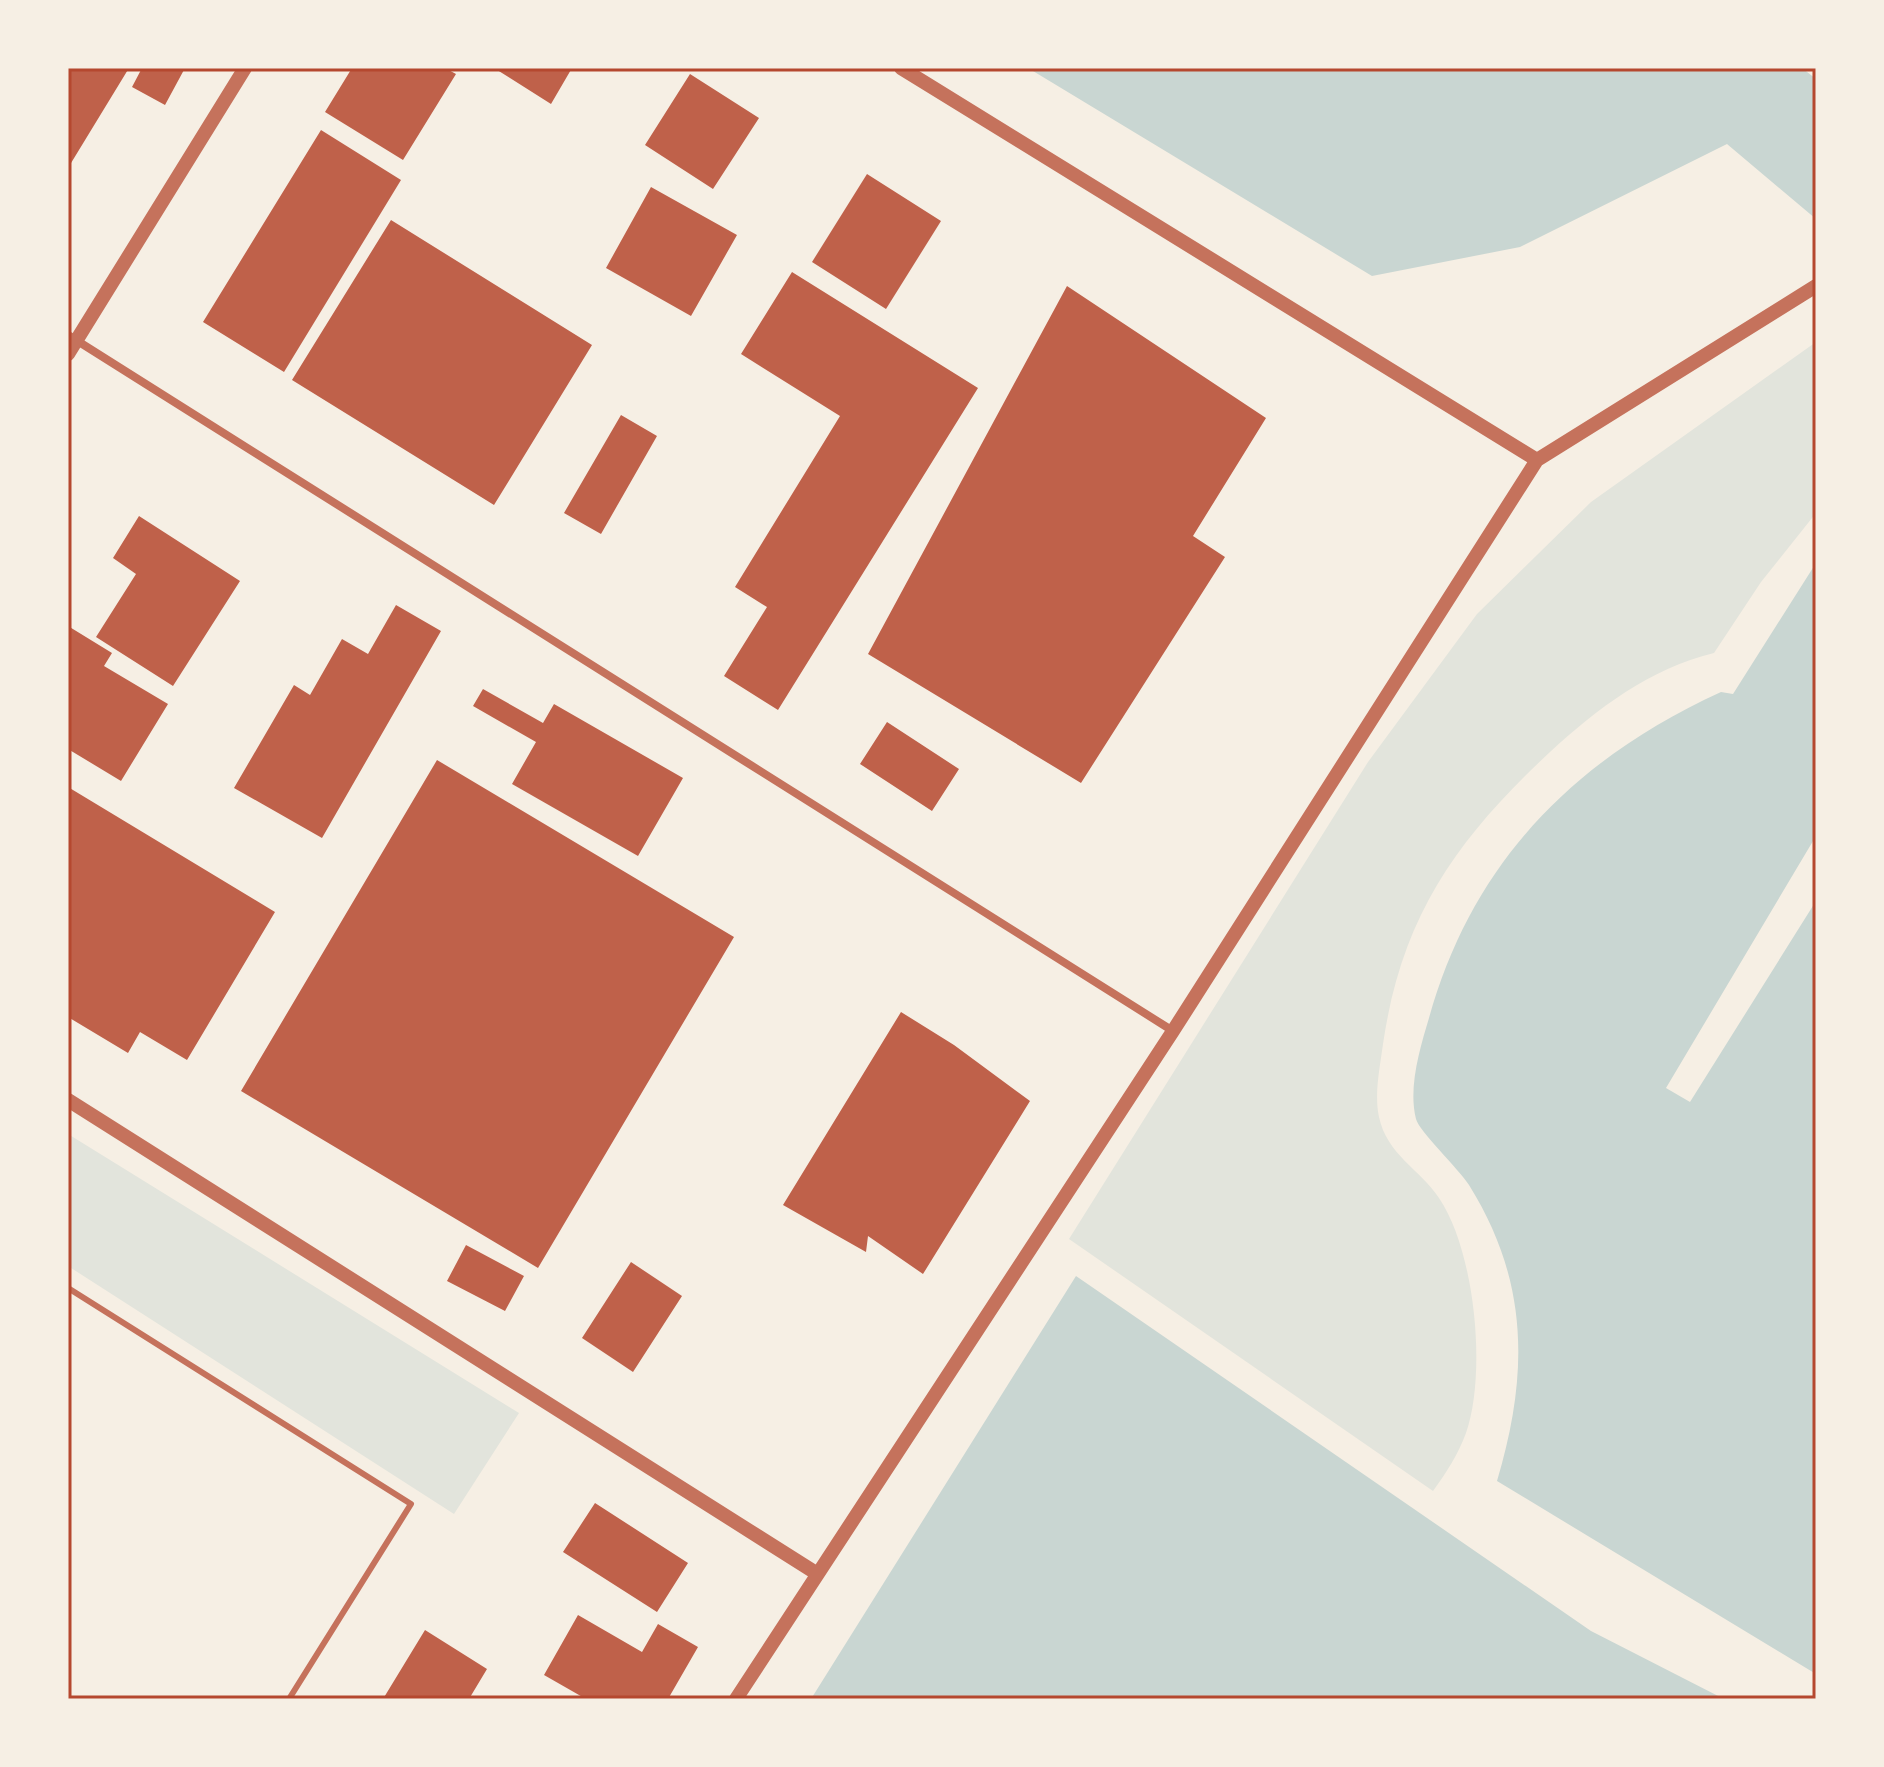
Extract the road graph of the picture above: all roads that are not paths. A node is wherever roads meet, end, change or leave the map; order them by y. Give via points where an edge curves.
1 (245, 68) edge
2 (901, 68) edge
3 (1816, 286) edge
4 (72, 338) edge
5 (68, 354) edge
6 (1537, 460) junction
7 (1173, 1031) junction
8 (68, 1100) edge
9 (68, 1288) edge
10 (816, 1573) junction
11 (289, 1699) edge
12 (736, 1699) edge

1 - 4 street
2 - 6 street
3 - 6 street
4 - 5 street
4 - 7 street
6 - 7 street
7 - 10 street
8 - 10 street
9 - 11 lane via 411,1504
10 - 12 street

